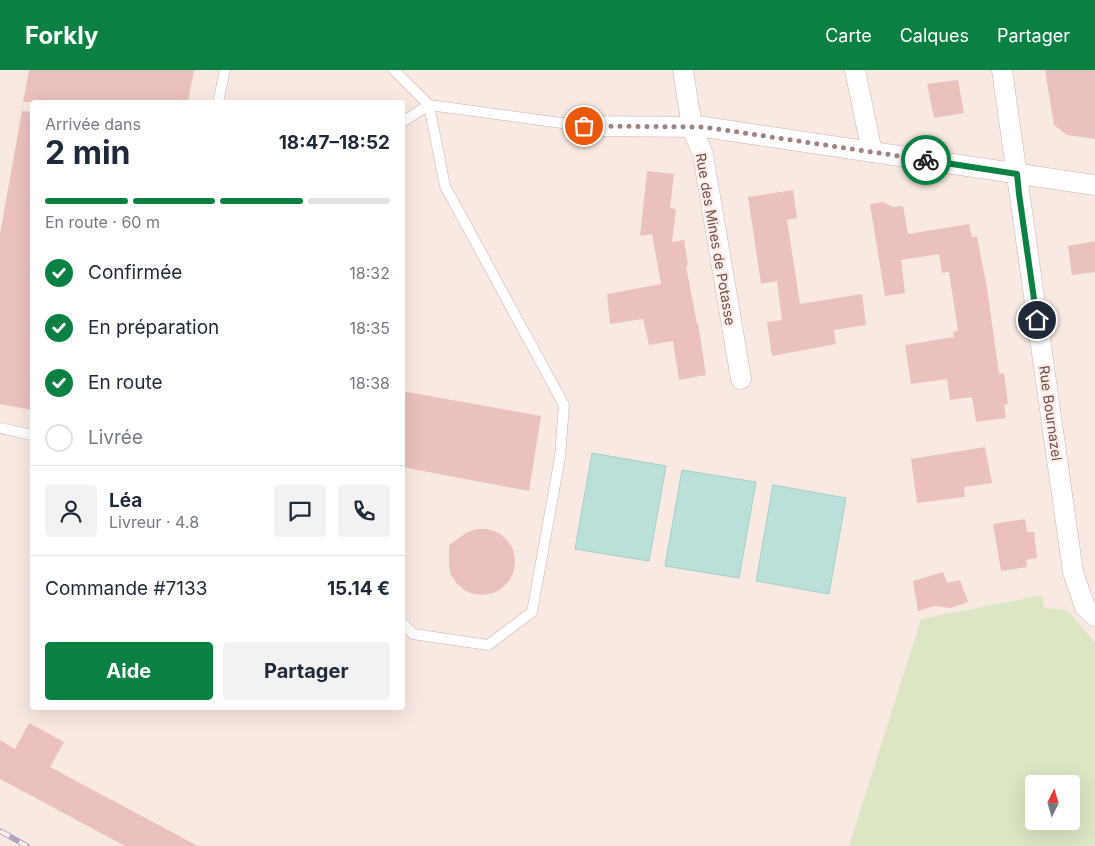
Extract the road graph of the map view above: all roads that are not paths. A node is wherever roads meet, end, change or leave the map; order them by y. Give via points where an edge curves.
1 (225, 70) edge
2 (394, 70) edge
3 (683, 70) edge
4 (856, 70) edge
5 (1002, 70) edge
6 (218, 100) edge
7 (429, 105) junction
8 (405, 120) edge
9 (584, 126) joint
10 (692, 127) junction
11 (872, 152) junction
12 (1017, 174) junction
13 (1095, 185) edge
14 (741, 379) dead end
15 (0, 428) edge
16 (30, 435) edge
17 (1095, 616) edge
18 (405, 625) edge

1 - 6 lane
2 - 7 lane
3 - 10 street, Rue des Mines de Potasse
4 - 11 street
5 - 12 street, Rue Bournazel
7 - 8 lane
7 - 9 lane
7 - 18 lane via 445,186 564,404 560,457 532,612 488,645 413,634
9 - 10 street
10 - 11 street
10 - 14 street, Rue des Mines de Potasse via 703,155
11 - 12 street
12 - 13 street
12 - 17 street, Rue Bournazel via 1073,572 1085,607
15 - 16 lane

